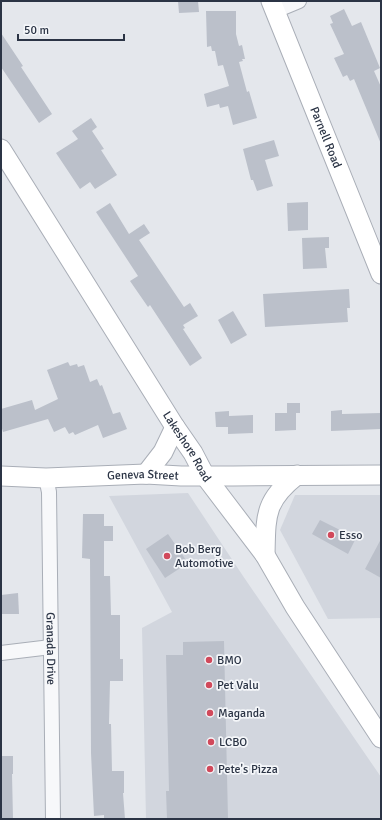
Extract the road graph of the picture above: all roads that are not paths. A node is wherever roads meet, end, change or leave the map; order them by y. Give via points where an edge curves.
1 (299, 1) edge
2 (273, 6) edge
3 (1, 149) edge
4 (380, 270) edge
5 (175, 427) junction
6 (146, 474) junction
7 (296, 475) junction
8 (381, 475) edge
9 (1, 476) edge
10 (205, 476) junction
11 (46, 478) junction
12 (265, 555) junction
13 (51, 647) junction
14 (1, 653) edge
15 (381, 738) edge
16 (53, 819) edge

1 - 2 street
2 - 4 main road, Parnell Road
3 - 5 main road, Lakeshore Road
5 - 6 main road via 163,452
5 - 10 main road, Lakeshore Road
6 - 10 main road, Geneva Street
6 - 11 main road, Geneva Street
7 - 8 main road, Geneva Street
7 - 10 main road, Geneva Street
7 - 12 main road via 274,498 268,512
9 - 11 main road, Geneva Street
10 - 12 main road, Lakeshore Road
11 - 13 street, Granada Drive
12 - 15 main road, Lakeshore Road via 294,607
13 - 14 street
13 - 16 street, Granada Drive

